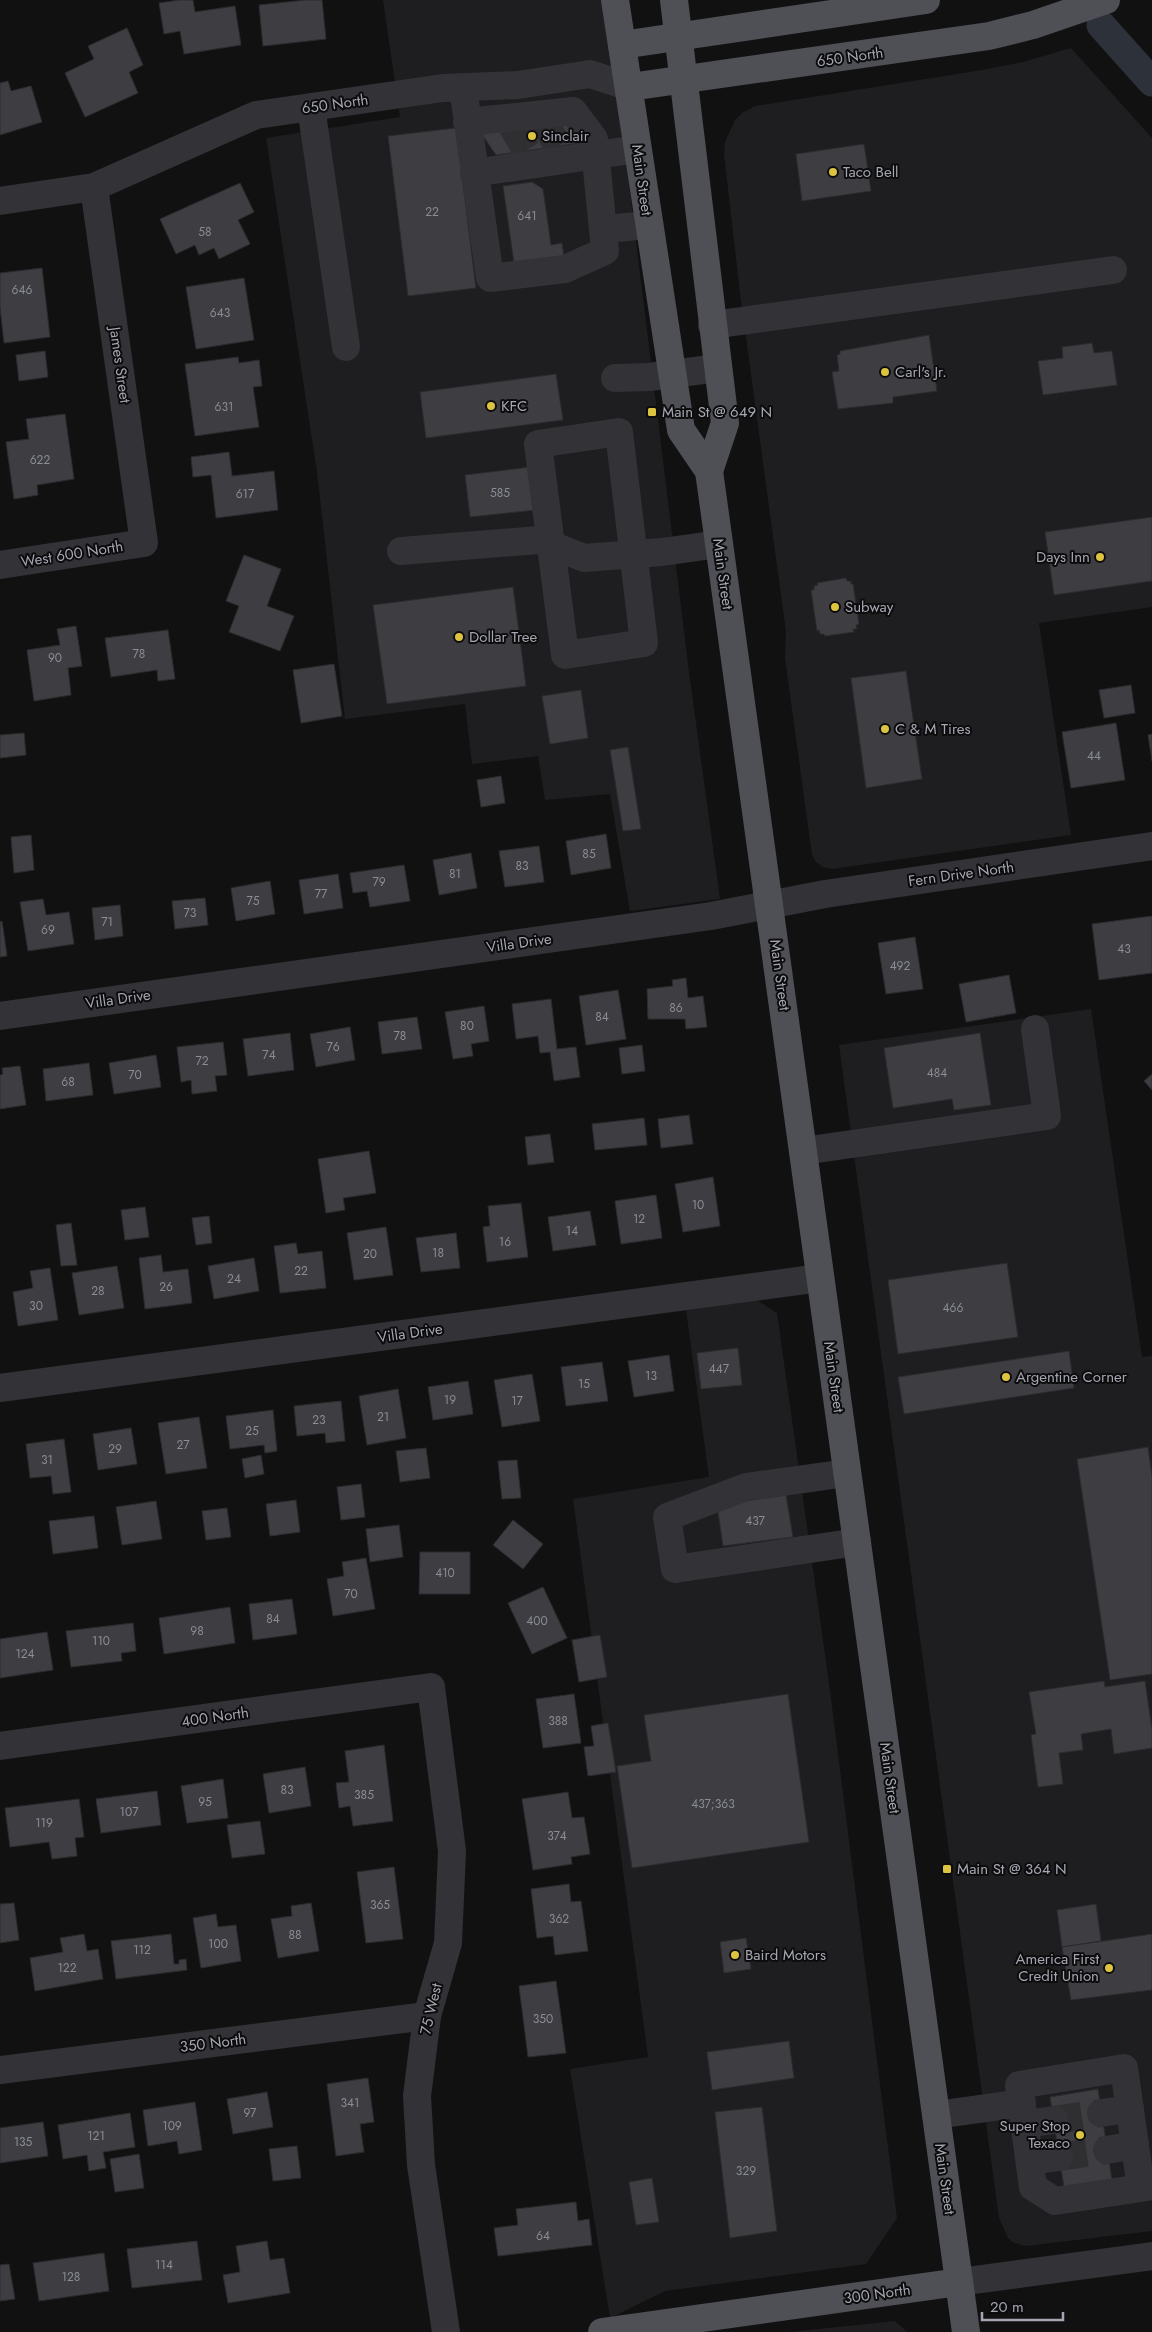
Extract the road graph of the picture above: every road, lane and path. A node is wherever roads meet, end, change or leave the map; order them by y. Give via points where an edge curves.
1 (615, 0) edge
2 (674, 0) edge
3 (926, 0) edge
4 (1106, 0) edge
5 (679, 38) junction
6 (622, 45) junction
7 (590, 74) junction
8 (553, 80) junction
9 (684, 80) junction
10 (630, 87) junction
11 (463, 88) junction
12 (310, 107) junction
13 (546, 117) junction
14 (467, 122) junction
15 (637, 149) junction
16 (595, 156) junction
17 (474, 173) junction
18 (94, 187) junction
19 (0, 201) edge
20 (649, 225) junction
21 (604, 229) junction
22 (1113, 270) dead end
23 (712, 325) junction
24 (346, 347) dead end
25 (718, 368) junction
26 (672, 374) junction
27 (615, 378) dead end
28 (709, 471) junction
29 (144, 543) joint
30 (719, 544) junction
31 (551, 545) junction
32 (401, 551) dead end
33 (634, 553) junction
34 (0, 565) edge
35 (1152, 846) edge
36 (770, 904) junction
37 (0, 1016) edge
38 (1035, 1029) dead end
39 (804, 1151) junction
40 (820, 1278) junction
41 (0, 1388) edge
42 (847, 1473) junction
43 (857, 1542) junction
44 (431, 1687) joint
45 (0, 1746) edge
46 (427, 2016) junction
47 (0, 2070) edge
48 (1130, 2109) junction
49 (1023, 2113) junction
50 (1101, 2113) tunnel mouth
51 (936, 2115) junction
52 (1054, 2120) tunnel mouth
53 (1135, 2145) junction
54 (1107, 2150) tunnel mouth
55 (1059, 2157) tunnel mouth
56 (1030, 2161) junction
57 (1146, 2187) edge
58 (1152, 2256) edge
59 (959, 2282) junction
60 (446, 2332) edge
61 (602, 2332) edge
62 (966, 2332) edge

1 - 6 main road, Main Street
2 - 5 main road, Main Street
3 - 5 main road
4 - 9 main road, 650 North via 989,36
5 - 6 main road
5 - 9 main road, Main Street
6 - 7 street
6 - 10 main road, Main Street
7 - 8 street, 650 North
7 - 10 street, 650 North
8 - 11 street, 650 North
8 - 13 street
9 - 10 main road, 650 North
9 - 23 main road, Main Street
10 - 15 main road, Main Street
11 - 12 street, 650 North
11 - 14 street
12 - 18 street, 650 North via 256,114
12 - 24 street
13 - 14 street via 509,122
13 - 16 street via 573,111 594,139
14 - 17 street
15 - 16 street
15 - 20 main road, Main Street
16 - 17 street via 562,153
16 - 21 street
17 - 21 street via 490,278 565,269 605,251
18 - 19 street, 650 North
18 - 29 street, James Street
20 - 21 street
20 - 26 main road, Main Street
22 - 23 street
23 - 25 main road, Main Street
25 - 26 street
25 - 28 main road, Main Street via 726,423
26 - 27 street
26 - 28 main road, Main Street via 681,430
28 - 30 main road, Main Street
29 - 34 street, West 600 North
30 - 33 street
30 - 36 main road, Main Street
31 - 32 street via 539,540
31 - 33 street via 584,558
31 - 33 street via 566,655 644,643
31 - 33 street via 538,444 618,432
35 - 36 street, Fern Drive North
36 - 37 street, Villa Drive via 707,916
36 - 39 main road, Main Street
38 - 39 street via 1046,1116
39 - 40 main road, Main Street
40 - 41 street, Villa Drive
40 - 42 main road, Main Street
42 - 43 main road, Main Street
42 - 43 street via 746,1487 667,1517 676,1569
43 - 51 main road, Main Street
44 - 45 street, 400 North
44 - 46 street, 75 West via 452,1851 448,1943
46 - 47 street, 350 North
46 - 60 street, 75 West via 417,2096 421,2165
48 - 49 street via 1124,2068 1020,2085
48 - 50 street
48 - 53 street
49 - 51 street
49 - 52 street
49 - 56 street
51 - 59 main road, Main Street
53 - 54 street
53 - 57 street
55 - 56 street
56 - 57 street via 1034,2187 1055,2201
58 - 59 street, 300 North
59 - 61 main road, 300 North
59 - 62 main road, Main Street

